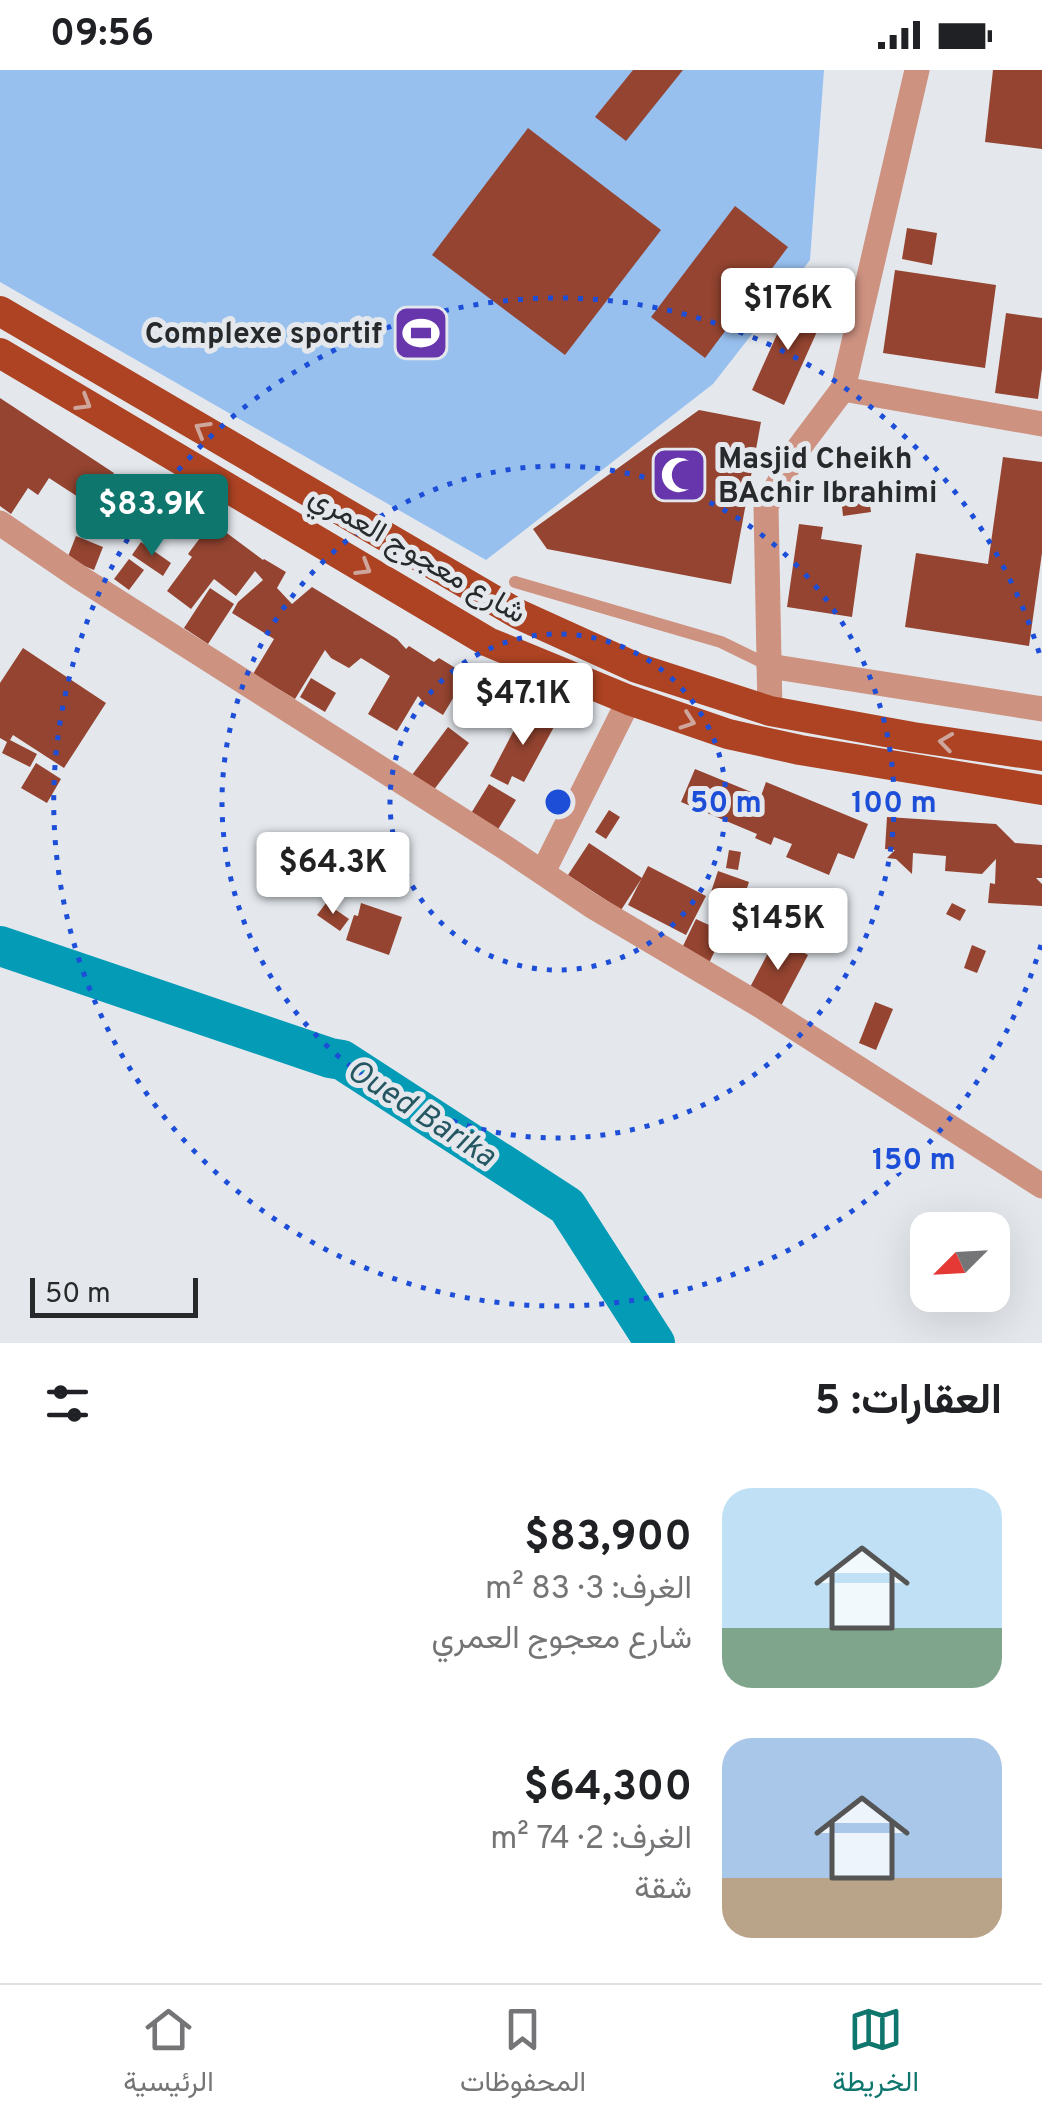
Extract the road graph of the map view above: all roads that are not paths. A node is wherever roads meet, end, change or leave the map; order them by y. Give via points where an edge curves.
1 (917, 70) edge
2 (0, 311) edge
3 (0, 353) edge
4 (843, 390) junction
5 (1042, 424) edge
6 (0, 524) edge
7 (514, 582) dead end
8 (770, 666) junction
9 (630, 700) junction
10 (1042, 709) edge
11 (770, 711) junction
12 (1042, 756) edge
13 (1042, 790) edge
14 (542, 872) junction
15 (1042, 1186) edge

1 - 4 street
11 -> 2 main road, شارع معجوج العمري via 637,668 518,614
3 -> 9 main road, شارع معجوج العمري via 488,642
4 - 5 street
4 - 8 street via 766,506
6 - 14 street
7 - 8 lane via 721,642
8 - 10 street
8 - 11 street
9 -> 13 main road, شارع معجوج العمري via 746,738
9 - 14 street
12 -> 11 main road, شارع معجوج العمري
14 - 15 street

